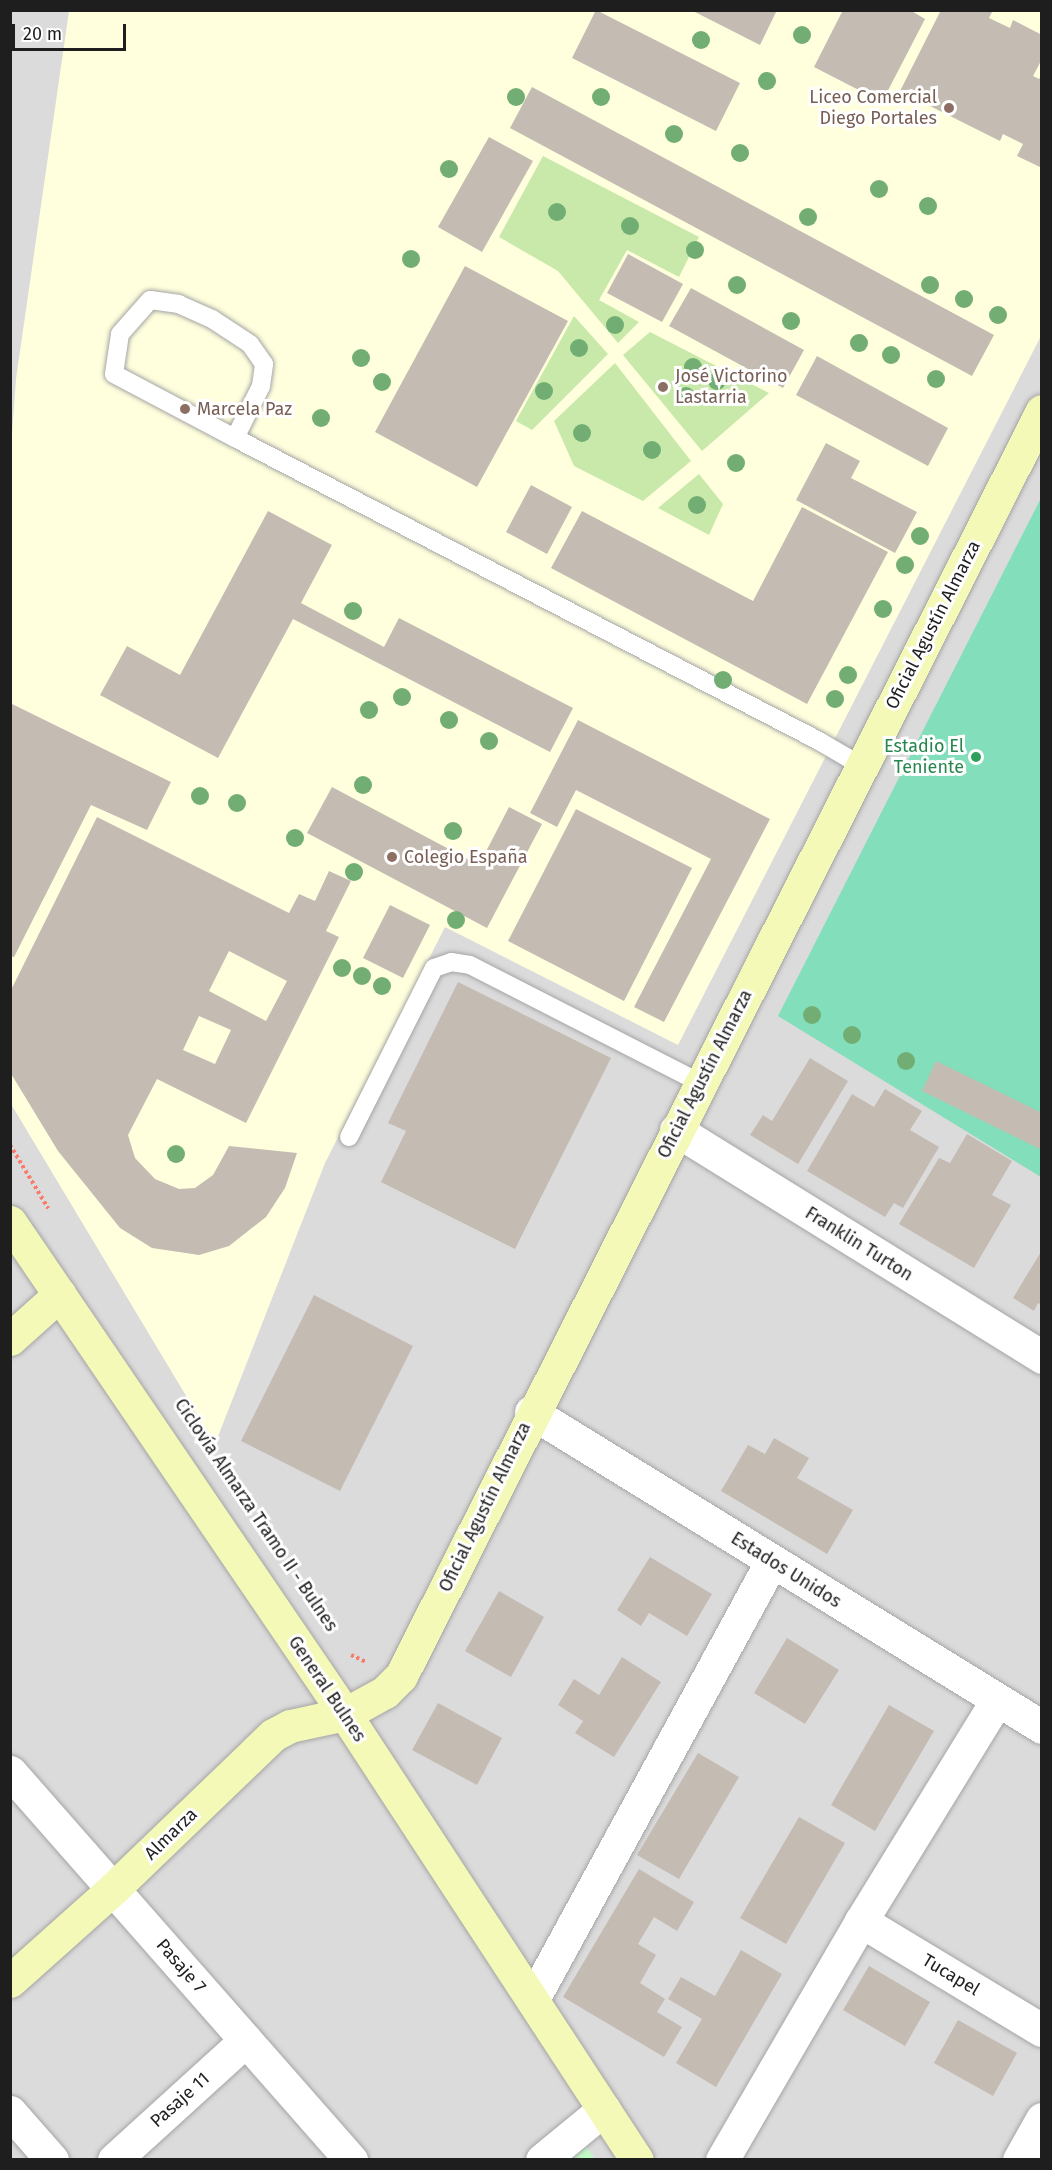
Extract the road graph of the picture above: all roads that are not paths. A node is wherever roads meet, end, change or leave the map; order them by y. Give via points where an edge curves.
1 (1041, 411) edge
2 (235, 438) junction
3 (862, 766) junction
4 (700, 1083) junction
5 (676, 1130) junction
6 (349, 1137) dead end
7 (10, 1222) edge
8 (60, 1294) junction
9 (10, 1339) edge
10 (1041, 1357) edge
11 (531, 1412) junction
12 (772, 1561) junction
13 (997, 1700) junction
14 (345, 1714) junction
15 (1041, 1727) edge
16 (10, 1772) edge
17 (114, 1888) junction
18 (861, 1921) junction
19 (10, 1981) edge
20 (533, 1999) junction
21 (1041, 2030) edge
22 (246, 2040) junction
23 (604, 2109) junction
24 (10, 2112) edge
25 (1041, 2119) edge
26 (52, 2160) edge
27 (114, 2160) edge
28 (351, 2160) edge
29 (542, 2160) edge
30 (637, 2160) edge
31 (723, 2160) edge
32 (1019, 2160) edge

1 - 3 street, Oficial Agustín Almarza
2 - 2 lane via 261,386 264,364 250,344 212,319 178,304 150,300 120,333 114,374
2 - 3 lane
3 - 4 street, Oficial Agustín Almarza
4 - 5 street, Oficial Agustín Almarza
4 - 6 lane via 470,965 451,962 434,969
5 - 10 street, Franklin Turton
5 - 11 street, Oficial Agustín Almarza
7 - 8 street, General Bulnes
8 - 9 street
8 - 14 street, General Bulnes
11 - 12 street, Estados Unidos
11 - 14 street, Oficial Agustín Almarza via 401,1676 385,1692
12 - 13 street, Estados Unidos
12 - 20 street
13 - 15 street, Estados Unidos
13 - 18 street
14 - 17 street, Almarza via 290,1726 273,1735
14 - 20 street, General Bulnes
16 - 17 street, Pasaje 7
17 - 19 street, Almarza
17 - 22 street, Pasaje 7
18 - 21 street, Tucapel
18 - 31 street
20 - 23 street, General Bulnes
22 - 27 street, Pasaje 11
22 - 28 street, Pasaje 7
23 - 29 street
23 - 30 street, General Bulnes
24 - 26 street
25 - 32 street

